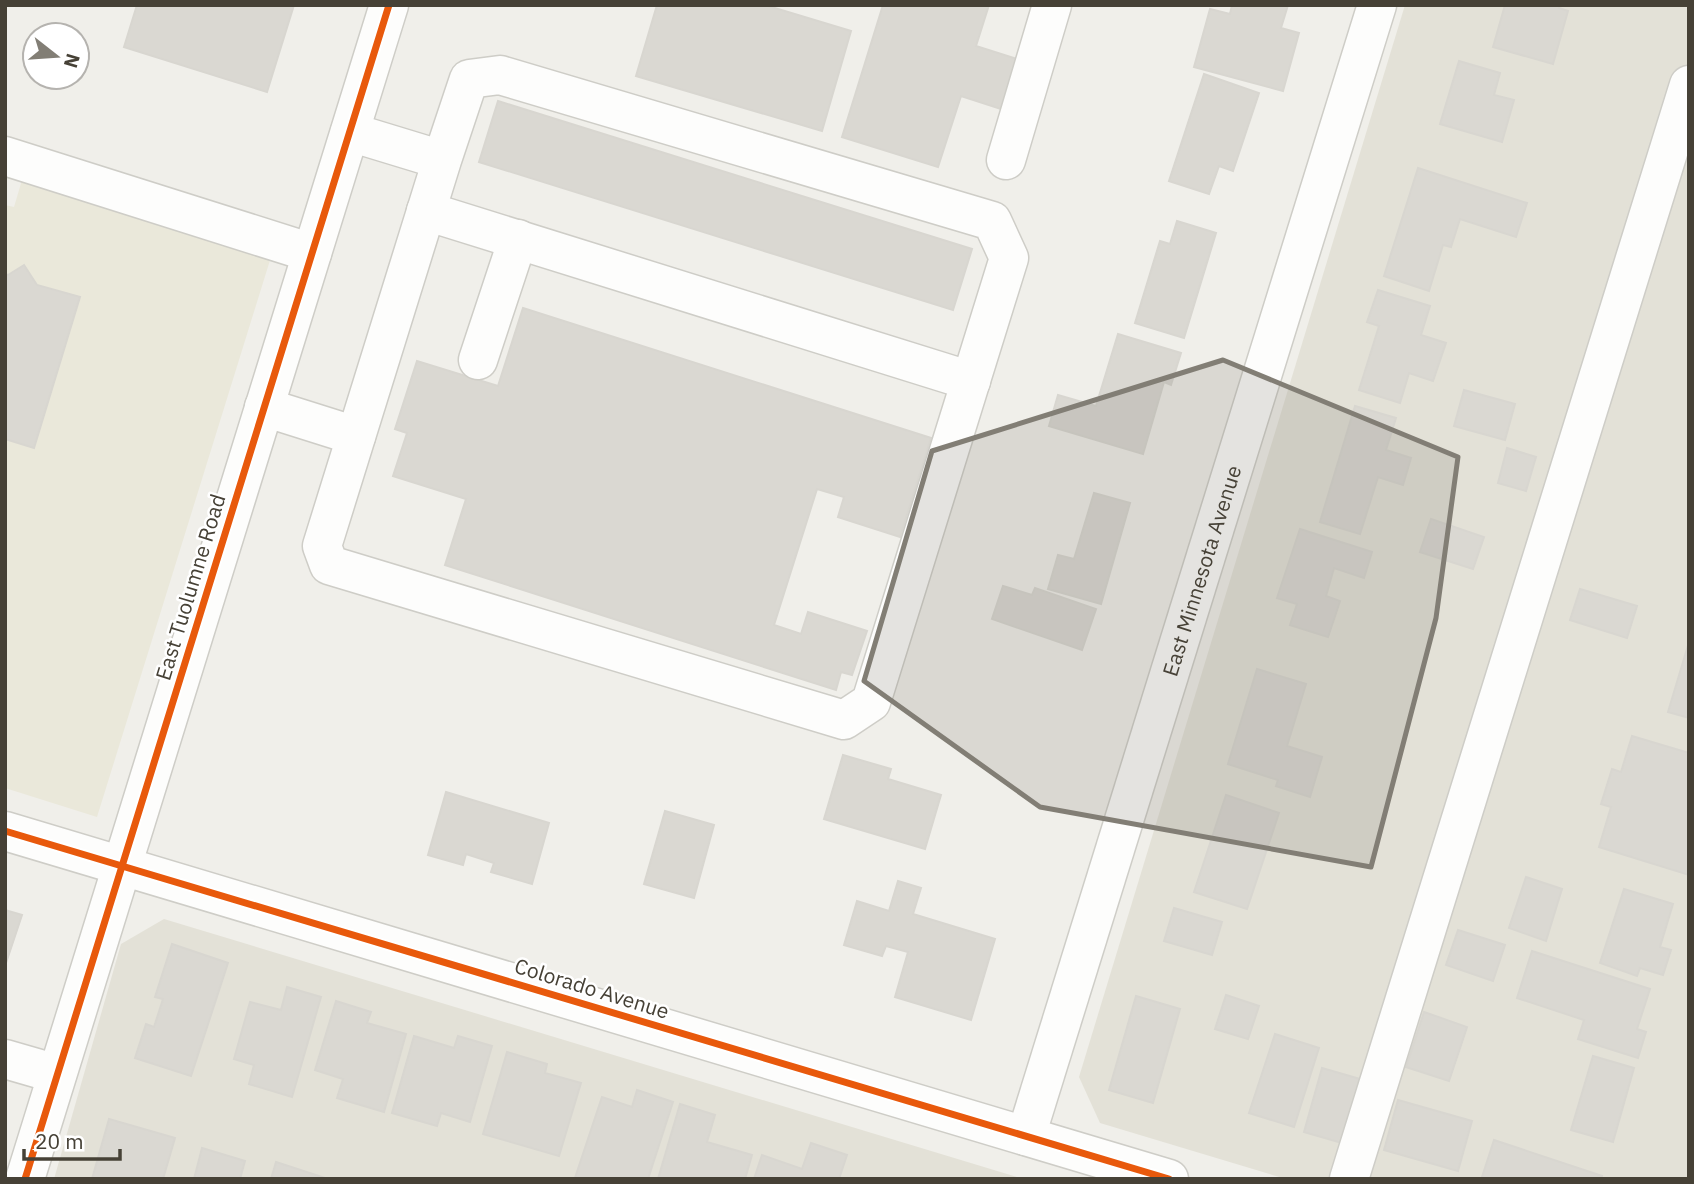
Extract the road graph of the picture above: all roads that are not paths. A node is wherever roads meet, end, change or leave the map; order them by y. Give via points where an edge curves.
1 (389, 5) edge
2 (1052, 5) edge
3 (1377, 5) edge
4 (1689, 85) edge
5 (350, 132) junction
6 (5, 156) edge
7 (442, 160) junction
8 (1006, 160) dead end
9 (426, 211) junction
10 (518, 239) junction
11 (312, 253) junction
12 (478, 360) dead end
13 (971, 381) junction
14 (264, 407) junction
15 (356, 436) junction
16 (5, 831) edge
17 (122, 866) junction
18 (5, 1059) edge
19 (57, 1074) junction
20 (1026, 1136) junction
21 (25, 1179) edge
22 (1169, 1179) edge
23 (1349, 1179) edge

1 - 5 street, East Tuolumne Road
2 - 8 street
3 - 20 street, East Minnesota Avenue
4 - 23 street
5 - 7 street
5 - 11 street, East Tuolumne Road
6 - 11 street
7 - 9 street
7 - 13 street via 469,79 500,75 992,221 1009,258
9 - 10 street
9 - 15 street
10 - 12 street
10 - 13 street
11 - 14 street, East Tuolumne Road
13 - 15 street via 871,702 844,720 329,565 322,546
14 - 15 street
14 - 17 street, East Tuolumne Road
16 - 17 street, Colorado Avenue
17 - 19 street, East Tuolumne Road
17 - 20 street, Colorado Avenue
18 - 19 street
19 - 21 street, East Tuolumne Road
20 - 22 street, Colorado Avenue

